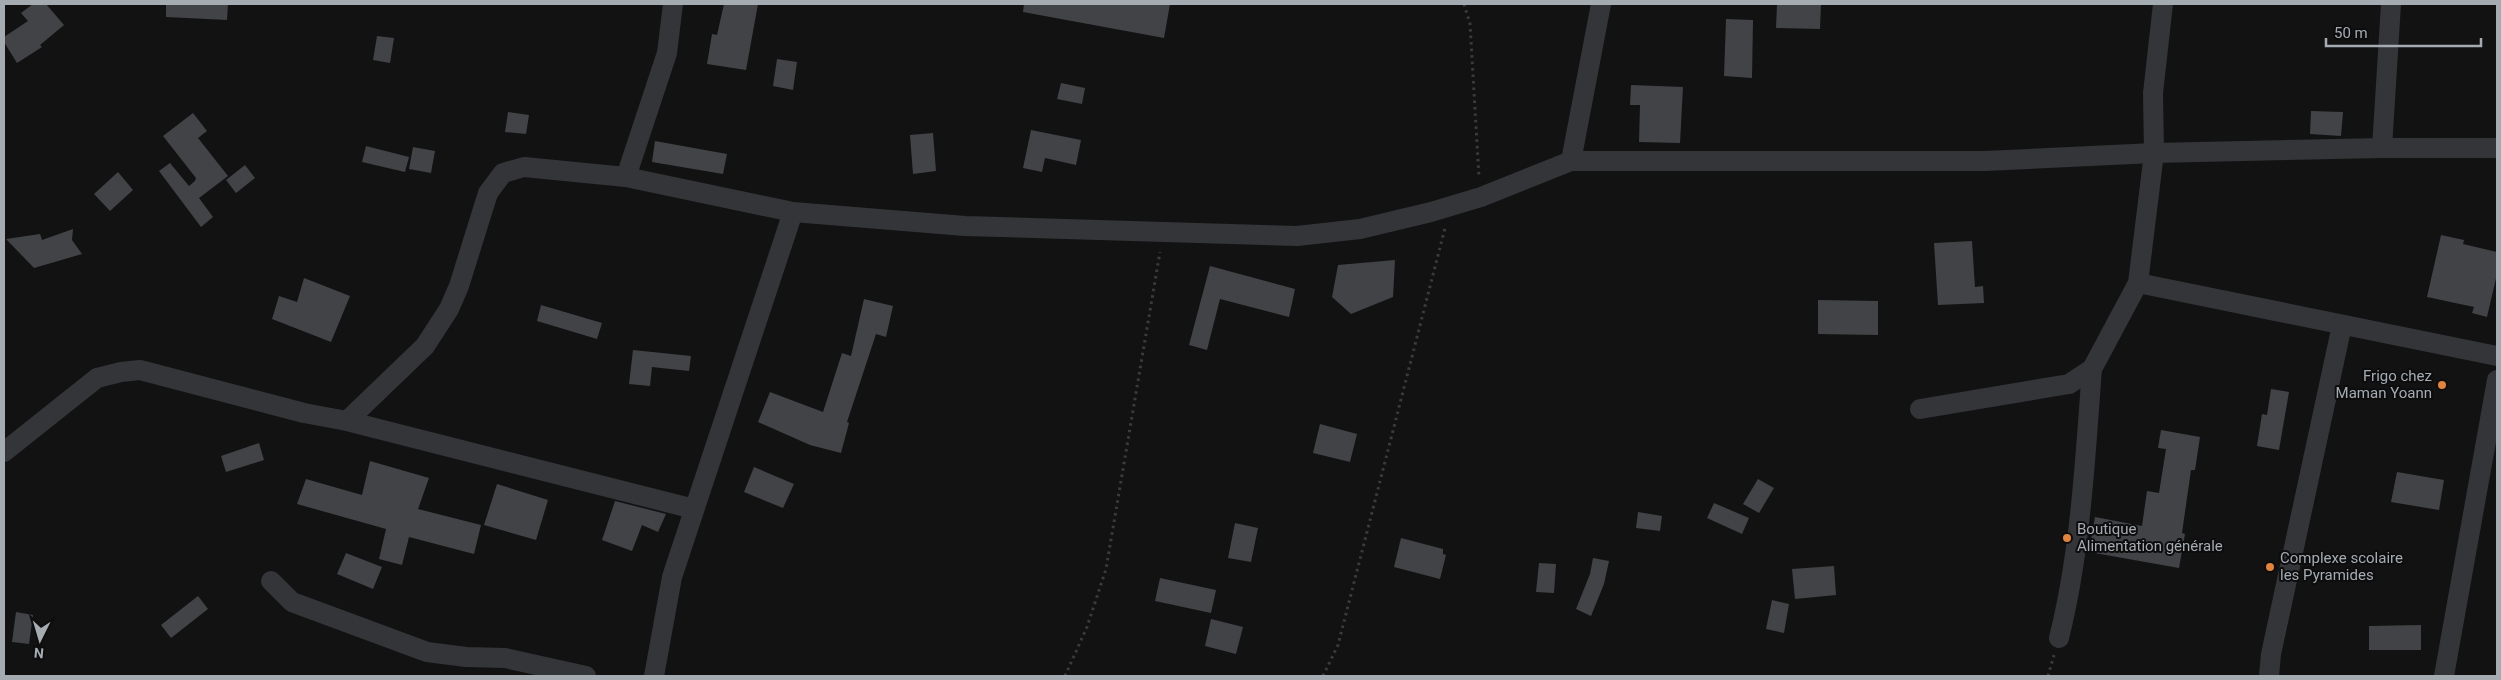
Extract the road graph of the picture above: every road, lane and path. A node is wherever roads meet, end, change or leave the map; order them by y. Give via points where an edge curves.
1 (673, 4) edge
2 (1464, 4) edge
3 (1601, 4) edge
4 (2163, 4) edge
5 (2391, 4) edge
6 (2382, 148) junction
7 (2497, 148) edge
8 (2154, 153) junction
9 (1571, 161) junction
10 (626, 177) junction
11 (1481, 197) junction
12 (1450, 206) junction
13 (793, 212) junction
14 (1164, 232) junction
15 (2138, 284) junction
16 (2342, 325) junction
17 (2497, 356) edge
18 (2092, 369) junction
19 (2497, 380) edge
20 (1920, 409) dead end
21 (347, 421) junction
22 (4, 452) edge
23 (694, 509) junction
24 (271, 581) dead end
25 (2059, 638) dead end
26 (586, 676) edge
27 (654, 676) edge
28 (1065, 676) edge
29 (1323, 676) edge
30 (2269, 676) edge
31 (2444, 676) edge

1 - 10 street via 667,54
2 - 11 path via 1470,24
3 - 9 street
4 - 8 street via 2153,94
5 - 6 street
6 - 7 street
6 - 8 street
8 - 9 street via 1985,160
8 - 15 street
9 - 11 street
10 - 13 street
10 - 21 street via 524,167 504,173 488,193 449,309 425,346
11 - 12 street
12 - 14 street via 1336,233 1297,236
12 - 29 path via 1338,645
13 - 14 street via 965,226
13 - 23 street
14 - 28 path via 1106,568 1087,627
15 - 16 street
15 - 18 street
16 - 17 street
16 - 30 street via 2271,654
18 - 20 street via 2069,384
18 - 25 street via 2080,523 2069,598
19 - 31 street
21 - 22 street via 140,370 97,378
21 - 23 street
23 - 27 street via 672,577
24 - 26 street via 292,602 426,652 505,658

